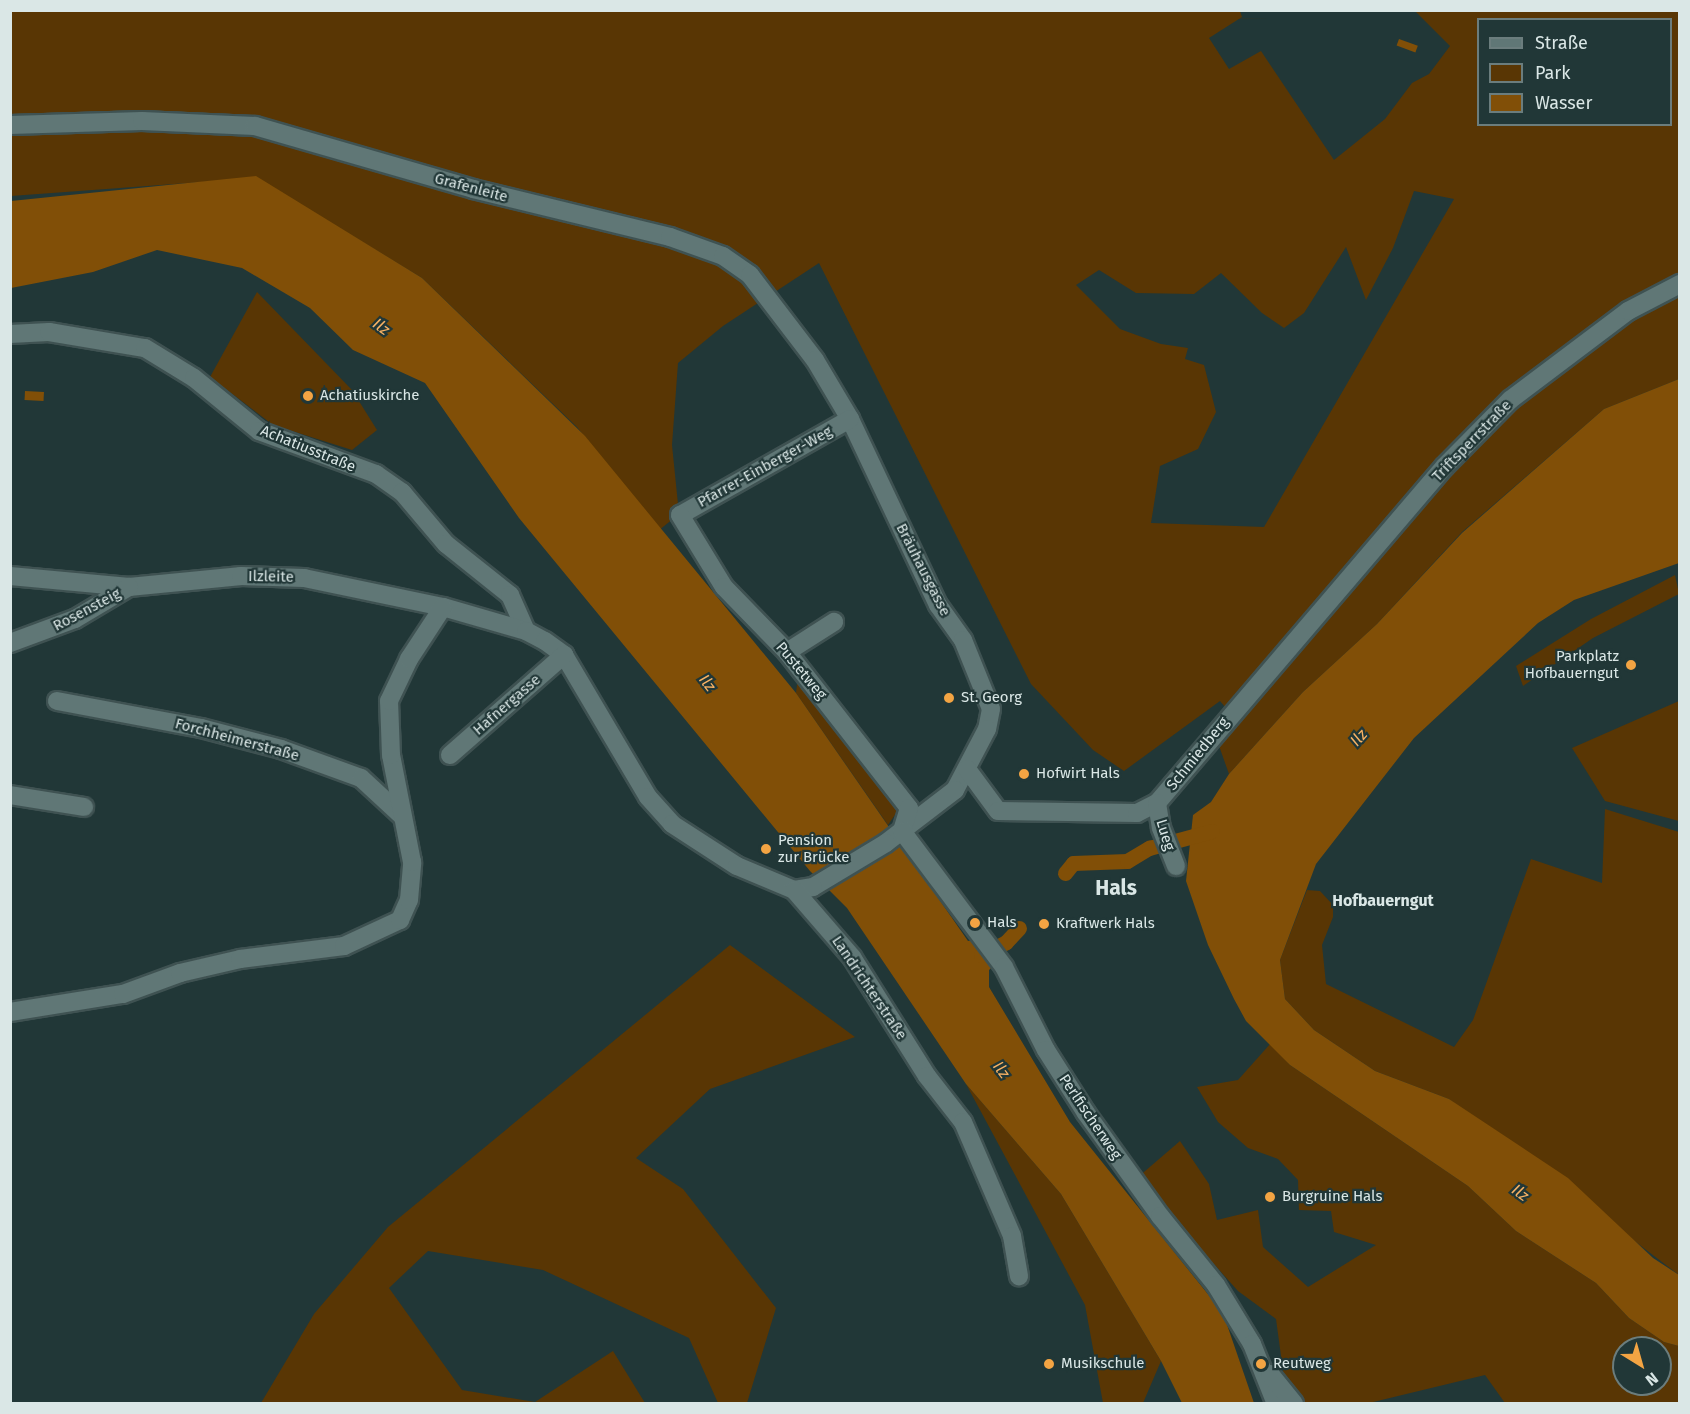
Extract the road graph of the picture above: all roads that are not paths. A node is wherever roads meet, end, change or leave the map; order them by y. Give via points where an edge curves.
1 (10, 125) edge
2 (1680, 284) edge
3 (10, 334) edge
4 (850, 419) junction
5 (680, 515) joint
6 (10, 576) edge
7 (129, 587) junction
8 (443, 607) junction
9 (834, 622) dead end
10 (526, 631) junction
11 (1299, 638) joint
12 (10, 643) edge
13 (787, 652) junction
14 (564, 655) junction
15 (57, 701) dead end
16 (450, 755) dead end
17 (967, 769) junction
18 (10, 795) edge
19 (1157, 803) junction
20 (84, 807) dead end
21 (402, 816) junction
22 (902, 831) junction
23 (1173, 859) dead end
24 (794, 890) junction
25 (10, 1012) edge
26 (1019, 1276) dead end
27 (1261, 1364) junction
28 (1276, 1404) edge
29 (1294, 1404) edge

1 - 4 street, Grafenleite via 142,121 255,126 473,189 670,237 723,256 750,275 815,360
2 - 11 street, Triftsperrstraße via 1628,311 1510,400 1445,466
3 - 10 street, Achatiusstraße via 49,332 145,348 194,378 259,431 376,474 402,492 446,544 510,596
4 - 5 street, Pfarrer-Einberger-Weg
4 - 17 street, Bräuhausgasse via 938,604 963,640 991,709 987,729
5 - 13 street, Pustetweg via 724,587
6 - 7 street, Ilzleite
7 - 8 street, Ilzleite via 273,575 338,583
7 - 12 street, Rosensteig via 75,619
8 - 10 street, Ilzleite
8 - 21 street via 409,659 390,701 391,755
9 - 13 street
10 - 14 street, Landrichterstraße
11 - 19 street, Schmiedberg
13 - 22 street, Pustetweg via 909,808
14 - 16 street, Hafnergasse
14 - 24 street, Landrichterstraße via 648,797 672,824 737,866
15 - 21 street, Forchheimerstraße via 201,728 281,749 361,778
17 - 19 street, Schmiedberg via 998,811 1137,813
17 - 22 street, Bräuhausgasse via 955,790
18 - 20 street
19 - 23 street, Lueg via 1161,828
21 - 25 street via 412,862 409,900 400,920 344,946 240,959 180,973 123,994
22 - 24 street, Bräuhausgasse via 813,887
22 - 27 street, Perlfischerweg via 1004,967 1046,1050 1086,1113 1216,1286
24 - 26 street, Landrichterstraße via 852,957 927,1076 963,1122 1012,1236
27 - 28 street, Perlfischerweg
27 - 29 street

